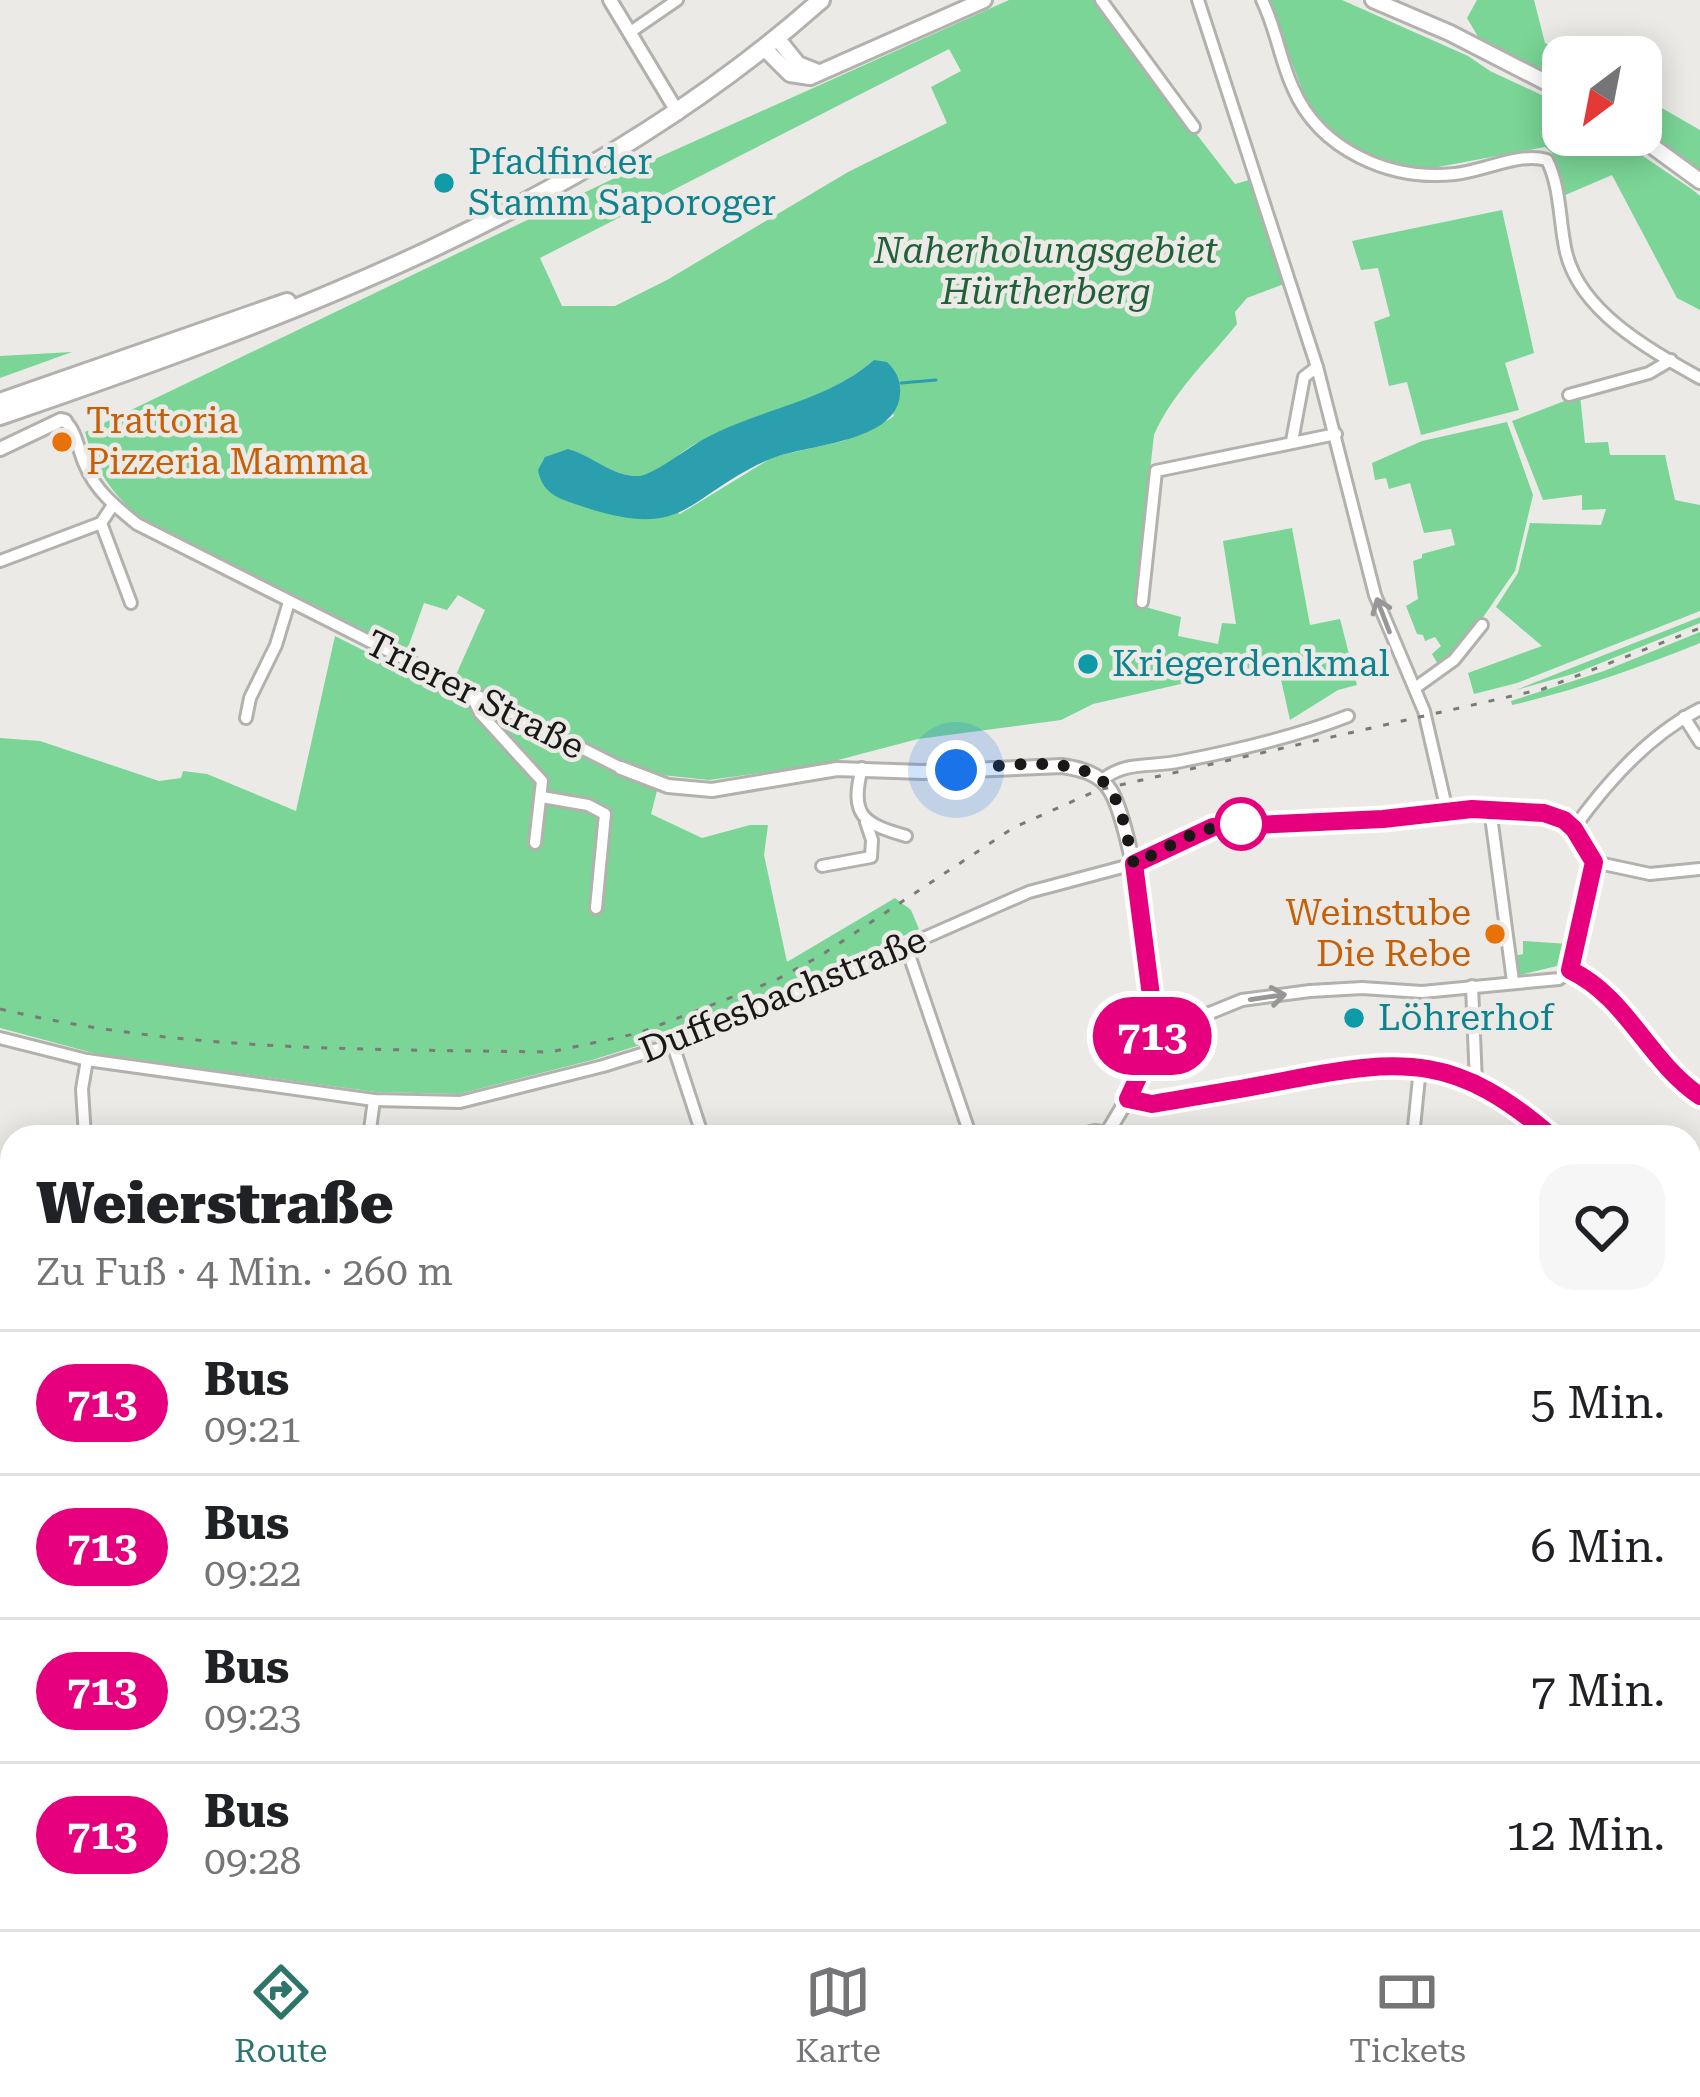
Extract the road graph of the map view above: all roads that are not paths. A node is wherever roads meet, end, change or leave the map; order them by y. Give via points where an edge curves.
1 (610, 0) edge
2 (677, 0) edge
3 (821, 0) edge
4 (985, 0) edge
5 (1101, 0) edge
6 (1198, 0) edge
7 (1262, 0) edge
8 (1373, 0) edge
9 (629, 33) junction
10 (771, 44) junction
11 (1542, 80) edge
12 (678, 113) junction
13 (1194, 127) dead end
14 (1662, 153) edge
15 (1700, 181) edge
16 (396, 265) junction
17 (1671, 360) junction
18 (1317, 367) junction
19 (1700, 378) edge
20 (1569, 395) dead end
21 (0, 402) edge
22 (0, 416) edge
23 (65, 421) joint
24 (1336, 434) junction
25 (1292, 441) junction
26 (0, 448) edge
27 (113, 505) junction
28 (101, 523) junction
29 (0, 561) edge
30 (289, 602) junction
31 (1142, 602) dead end
32 (131, 603) dead end
33 (1481, 626) dead end
34 (1414, 688) junction
35 (472, 696) junction
36 (1700, 709) edge
37 (1348, 716) dead end
38 (1684, 717) junction
39 (246, 718) dead end
40 (1700, 742) edge
41 (862, 768) junction
42 (621, 769) joint
43 (1102, 780) junction
44 (542, 797) junction
45 (1490, 809) junction
46 (1447, 811) junction
47 (866, 822) junction
48 (1574, 829) junction
49 (906, 836) dead end
50 (535, 843) dead end
51 (1594, 862) junction
52 (1134, 864) junction
53 (822, 866) dead end
54 (1700, 869) edge
55 (596, 908) dead end
56 (906, 946) junction
57 (1570, 970) junction
58 (1513, 981) junction
59 (1472, 986) junction
60 (1154, 1019) junction
61 (0, 1038) edge
62 (673, 1046) junction
63 (88, 1060) junction
64 (1420, 1068) junction
65 (1476, 1083) junction
66 (1700, 1096) edge
67 (1128, 1099) junction
68 (374, 1100) junction
69 (84, 1125) edge
70 (371, 1125) edge
71 (699, 1125) edge
72 (966, 1125) edge
73 (1112, 1125) edge
74 (1414, 1125) edge
75 (1538, 1125) edge

1 - 9 street
2 - 9 street
3 - 10 main road
4 - 10 main road via 823,73
5 - 13 street
6 - 18 street
7 - 17 street via 1302,106 1355,155 1429,176 1546,160 1580,286
8 - 11 main road
9 - 12 street
10 - 12 main road
12 - 16 main road via 554,189
14 - 15 main road
16 - 21 main road
16 - 22 main road via 245,331
17 - 19 street
17 - 20 street
18 - 24 street
18 - 25 street via 1304,377
23 - 26 street
23 - 27 street, Trierer Straße
24 - 25 street
34 -> 24 street via 1375,595
25 - 31 street via 1156,472
27 - 28 street
27 - 30 street, Trierer Straße
28 - 29 street
28 - 32 street
30 - 35 street, Trierer Straße
30 - 39 street
33 - 34 street via 1454,660
34 - 46 street
35 - 42 street, Trierer Straße
35 - 44 street via 536,770
36 - 38 street
37 - 43 street via 1216,754 1122,766
38 - 40 street
38 - 48 street via 1629,763
41 - 42 street, Trierer Straße via 712,790
41 - 43 street, Trierer Straße via 1062,766
41 - 47 street via 857,793
43 - 52 street
44 - 50 street
44 - 55 street via 604,814
45 - 46 street, Duffesbachstraße
45 - 48 street, Duffesbachstraße via 1544,813
45 - 58 street
46 - 52 street, Duffesbachstraße via 1213,827
47 - 49 street
47 - 53 street via 871,857
48 - 51 street
51 - 54 street via 1650,874
51 - 57 street
52 - 56 street, Duffesbachstraße via 1029,892
52 - 60 street
56 - 62 street, Duffesbachstraße
56 - 72 street
57 - 58 street via 1558,979
57 - 66 street via 1601,988 1659,1061
58 - 59 street
60 -> 59 street via 1310,991
59 - 65 street
60 - 67 street
61 - 63 street, Duffesbachstraße
62 - 68 street, Duffesbachstraße via 480,1099
62 - 71 street
63 - 68 street, Duffesbachstraße
63 - 69 street
64 - 65 street
64 - 67 street via 1351,1067 1152,1104
64 - 74 street
65 - 75 street
67 - 73 street
68 - 70 street

